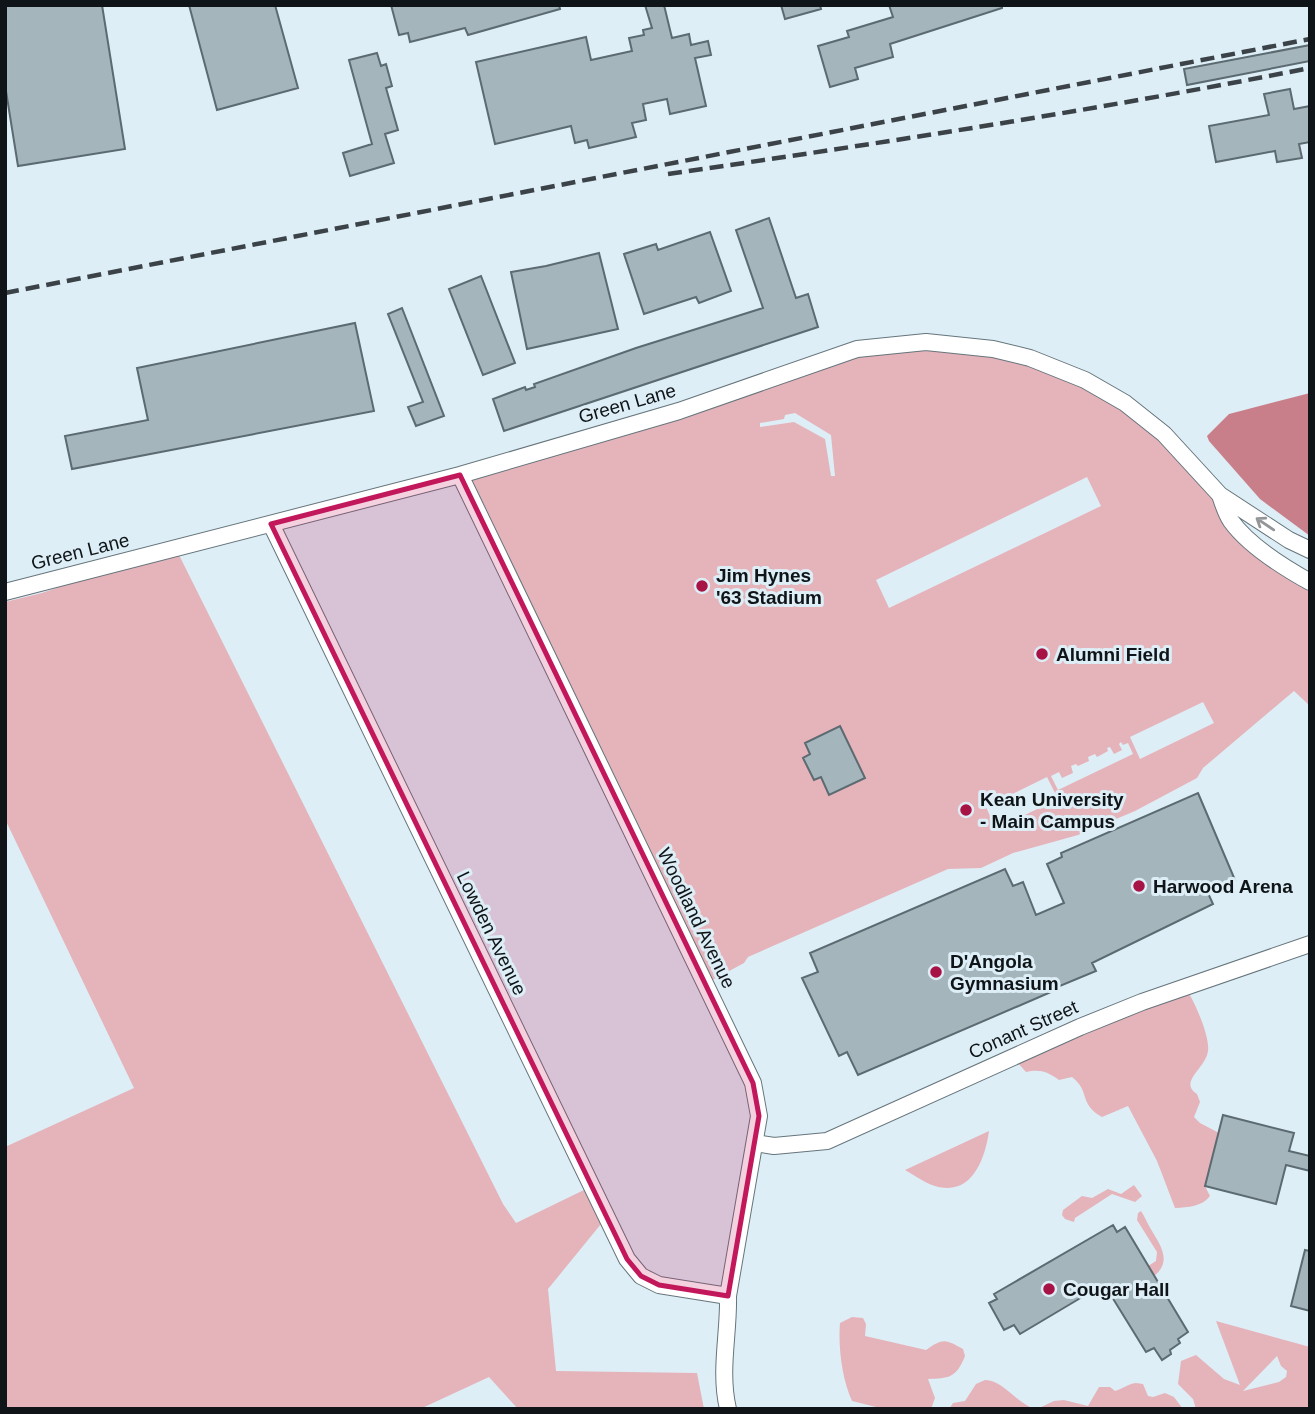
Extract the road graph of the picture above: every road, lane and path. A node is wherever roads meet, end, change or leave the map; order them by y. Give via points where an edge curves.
1 (460, 475) junction
2 (1220, 495) junction
3 (271, 524) junction
4 (1310, 550) edge
5 (1304, 579) edge
6 (5, 592) edge
7 (1310, 593) edge
8 (1310, 944) edge
9 (755, 1143) junction
10 (728, 1296) junction
11 (728, 1409) edge

1 - 2 street, Green Lane via 679,411 857,349 926,342 1005,352 1086,380 1164,433
1 - 3 street, Green Lane
1 - 9 street, Woodland Avenue via 753,1083 759,1116
4 -> 2 street, Green Lane
2 - 5 street, Green Lane via 1230,520 1262,551
3 - 6 street, Green Lane
3 - 10 street, Lowden Avenue via 627,1259 641,1276 659,1285
5 - 7 street
8 - 9 street, Conant Street via 1080,1027 827,1141 774,1146
9 - 10 street, Woodland Avenue
10 - 11 street, Woodland Avenue via 723,1356

